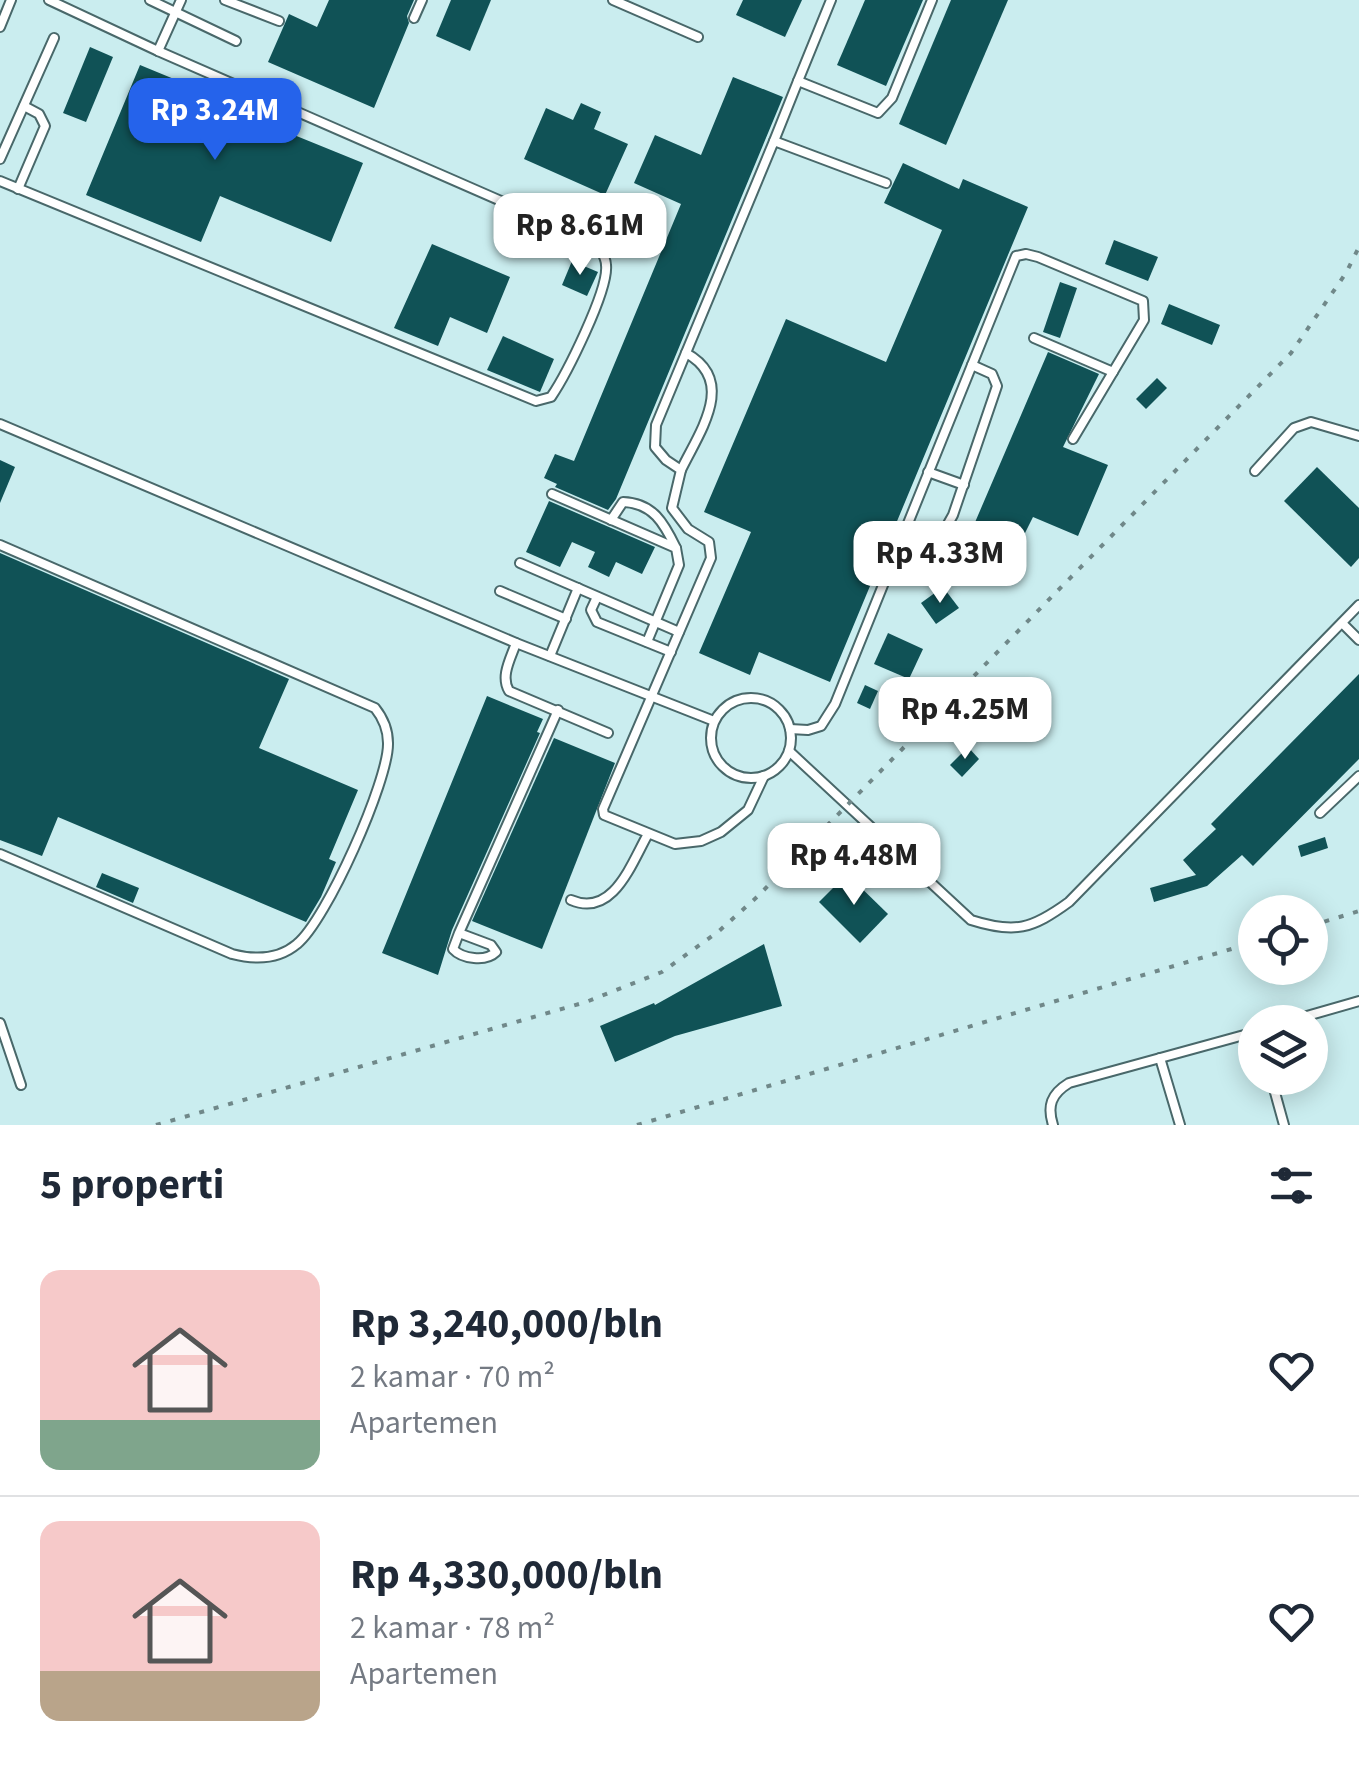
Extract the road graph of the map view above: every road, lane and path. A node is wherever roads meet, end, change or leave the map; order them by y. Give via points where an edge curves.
1 (11, 0) edge
2 (49, 0) edge
3 (150, 0) edge
4 (181, 0) edge
5 (225, 0) edge
6 (422, 0) edge
7 (613, 0) edge
8 (831, 0) edge
9 (932, 0) edge
10 (72, 5) edge
11 (176, 12) junction
12 (414, 18) dead end
13 (279, 22) dead end
14 (0, 27) edge
15 (698, 37) dead end
16 (54, 38) dead end
17 (236, 41) dead end
18 (158, 52) junction
19 (798, 81) junction
20 (24, 106) junction
21 (774, 141) junction
22 (0, 159) edge
23 (0, 182) edge
24 (886, 184) dead end
25 (18, 189) junction
26 (1034, 338) dead end
27 (686, 352) junction
28 (972, 365) junction
29 (1113, 372) junction
30 (0, 424) edge
31 (1359, 436) edge
32 (1074, 439) dead end
33 (681, 470) junction
34 (1255, 471) dead end
35 (928, 472) junction
36 (964, 485) junction
37 (552, 494) dead end
38 (610, 520) junction
39 (902, 532) junction
40 (0, 546) edge
41 (676, 548) junction
42 (520, 563) dead end
43 (578, 588) junction
44 (500, 592) dead end
45 (597, 596) junction
46 (1359, 605) edge
47 (566, 619) junction
48 (656, 622) junction
49 (1342, 622) junction
50 (679, 632) junction
51 (1359, 640) edge
52 (516, 642) junction
53 (647, 642) junction
54 (671, 652) junction
55 (550, 656) junction
56 (652, 698) junction
57 (558, 710) junction
58 (714, 721) junction
59 (790, 729) junction
60 (608, 733) dead end
61 (789, 751) junction
62 (764, 776) junction
63 (1359, 776) edge
64 (1320, 814) dead end
65 (648, 834) junction
66 (0, 854) edge
67 (571, 900) dead end
68 (459, 933) junction
69 (1359, 1001) edge
70 (1328, 1010) edge
71 (0, 1023) edge
72 (1238, 1037) edge
73 (1160, 1058) junction
74 (21, 1085) dead end
75 (1276, 1095) edge
76 (1176, 1124) edge
77 (1053, 1125) edge
78 (1284, 1125) edge

1 - 14 lane
2 - 10 lane
3 - 11 lane
4 - 11 lane
5 - 13 lane
6 - 12 lane
7 - 15 lane
8 - 19 lane
9 - 19 lane via 885,109 878,113
10 - 18 lane
11 - 17 lane
11 - 18 lane
16 - 20 lane
18 - 25 lane via 597,242 607,262 605,280 565,377 550,397 536,401 501,389
19 - 21 lane
20 - 22 lane
20 - 25 lane via 45,126
21 - 24 lane
21 - 27 lane
23 - 25 lane
26 - 29 lane
27 - 33 lane via 654,439
27 - 33 lane via 709,371 714,390
28 - 29 lane via 1016,256 1026,254 1142,301 1144,320
28 - 35 lane
28 - 36 lane via 992,374 997,386
29 - 32 lane
30 - 52 lane
31 - 34 lane via 1310,422 1294,428
33 - 50 lane via 672,508 712,550
35 - 36 lane
35 - 39 lane
36 - 39 lane via 944,531 933,538
37 - 38 lane
38 - 41 lane
38 - 41 lane via 622,502 650,509
39 - 59 lane via 835,704 821,726
40 - 66 lane via 375,708 388,742 384,771 333,895 294,947 270,957 232,954
41 - 48 lane via 678,564
42 - 43 lane
43 - 45 lane
43 - 47 lane
44 - 47 lane
45 - 48 lane
45 - 53 lane via 592,618
46 - 49 lane
47 - 55 lane
48 - 50 lane
48 - 53 lane
49 - 51 lane
49 - 61 lane via 1069,902 1022,928 971,920
50 - 54 lane
52 - 55 lane
52 - 57 lane via 504,684
53 - 54 lane
54 - 56 lane
55 - 56 lane
56 - 58 lane
56 - 65 lane via 604,809 610,819
57 - 60 lane
57 - 68 lane
58 - 59 lane via 731,702 755,698 778,708
58 - 62 lane via 711,748 726,770
59 - 61 lane
61 - 62 lane
62 - 65 lane via 748,810 721,832 675,844
63 - 64 lane
65 - 67 lane via 605,900
68 - 68 lane via 455,953 486,959 496,952
69 - 70 lane
71 - 74 lane
72 - 73 lane
73 - 76 lane
73 - 77 lane via 1061,1088 1048,1108
75 - 78 lane

